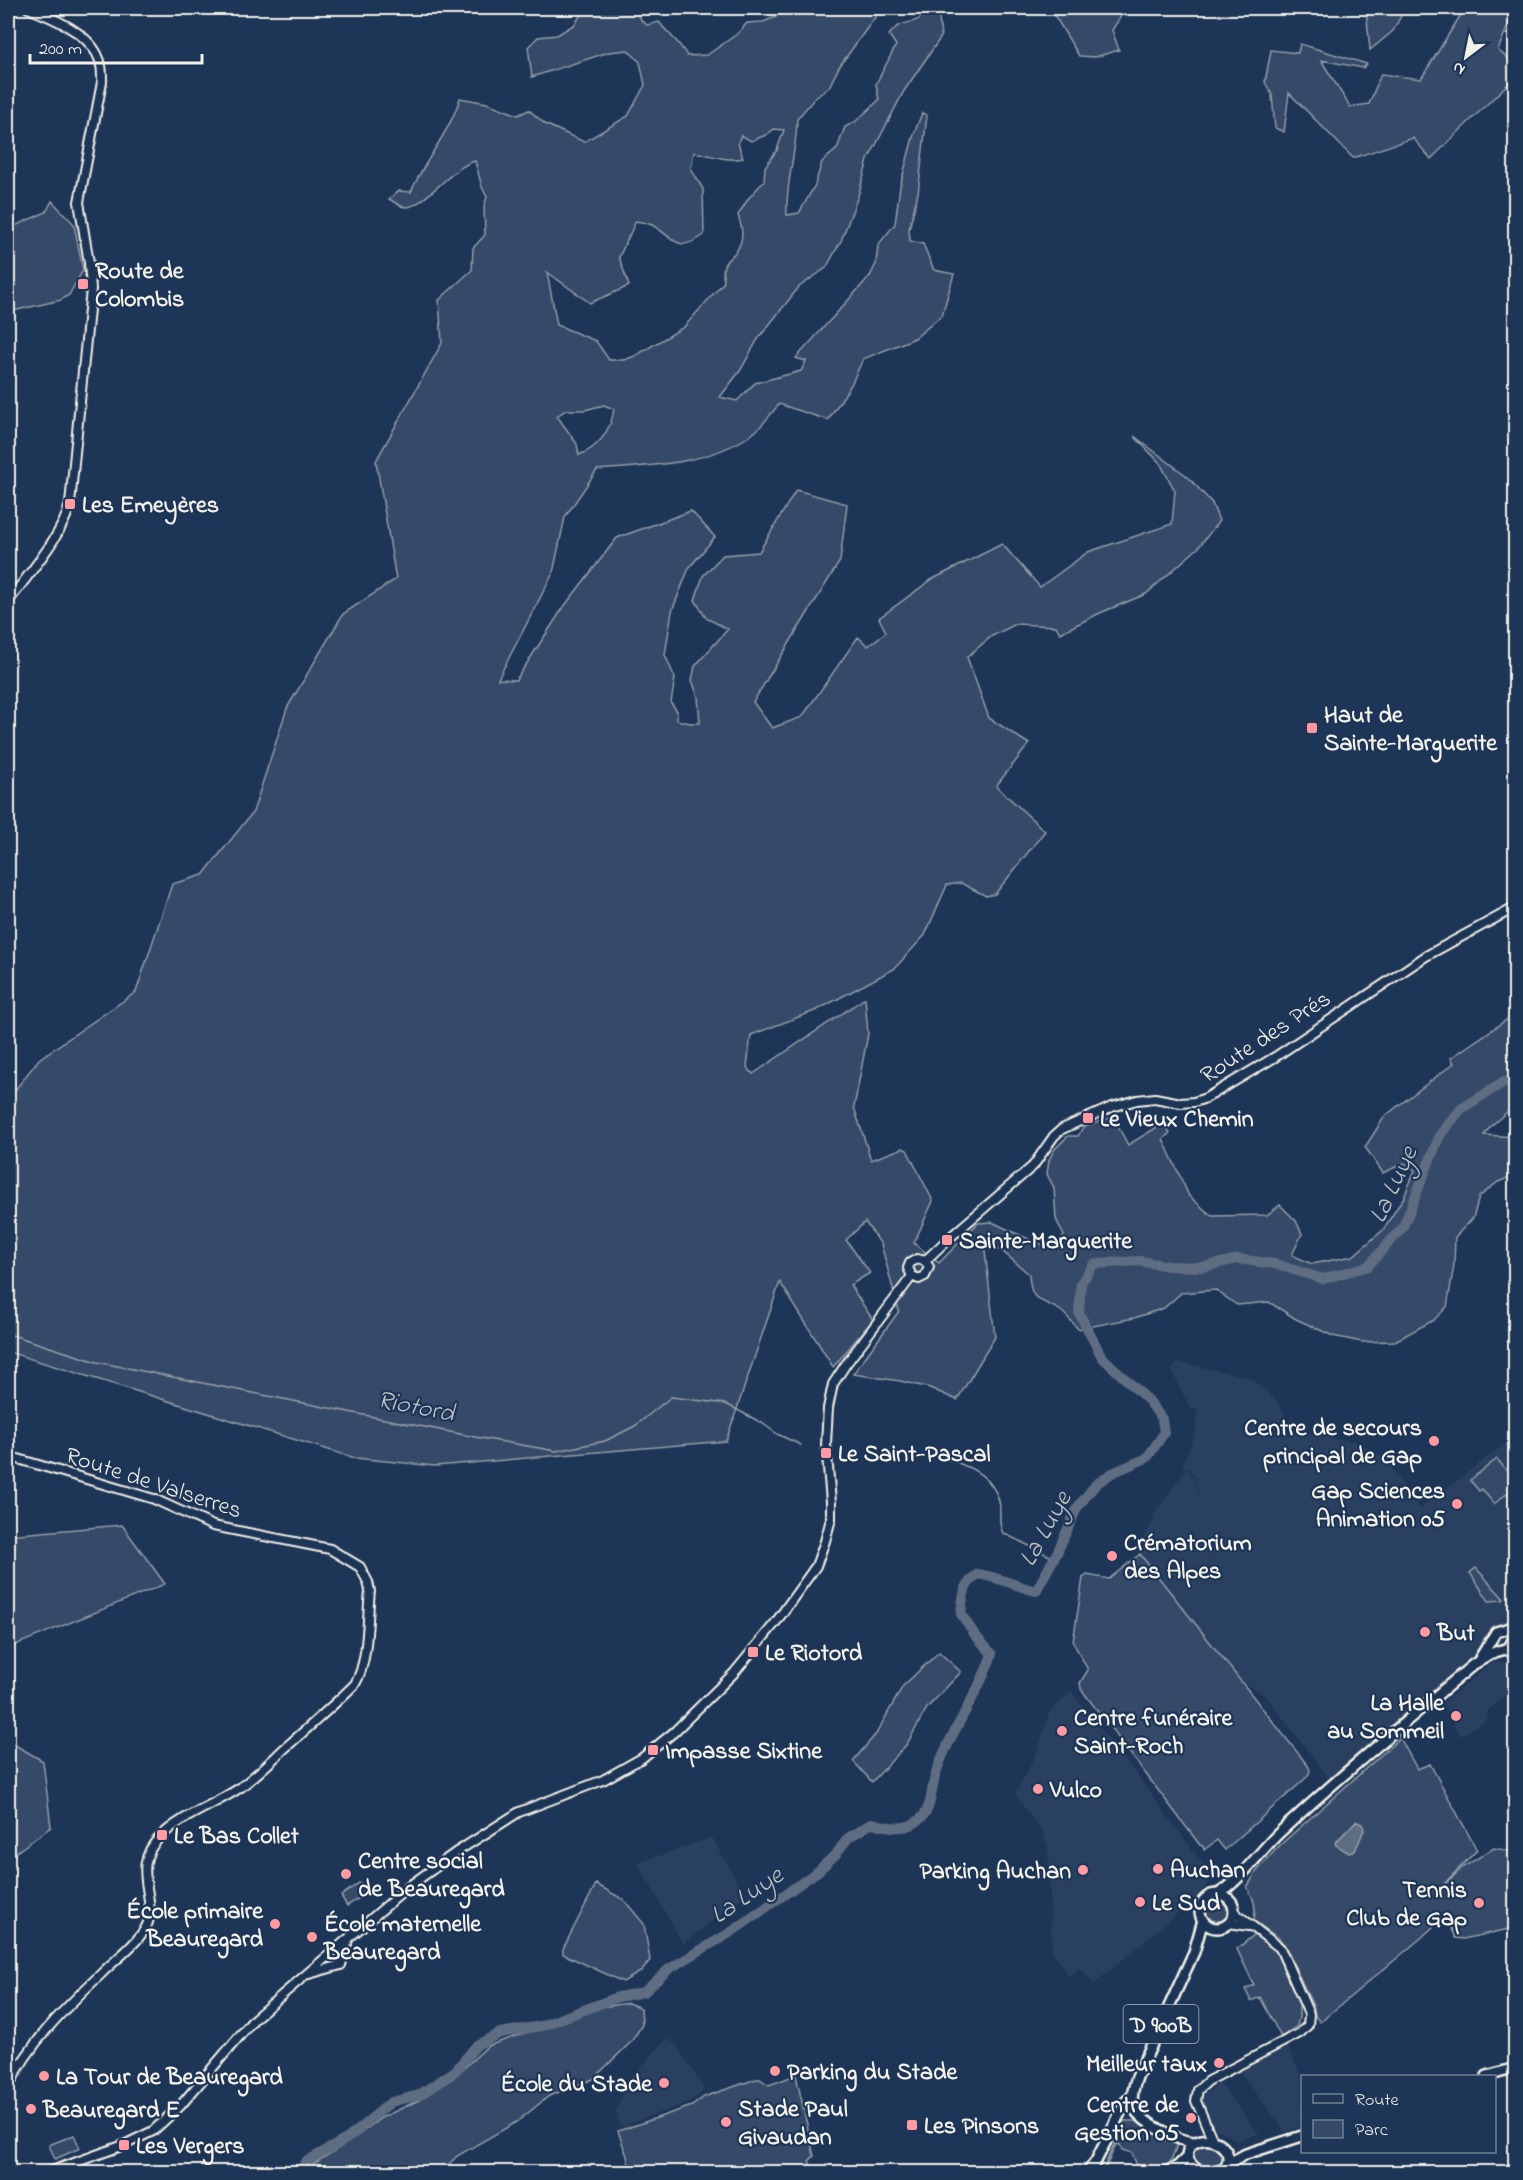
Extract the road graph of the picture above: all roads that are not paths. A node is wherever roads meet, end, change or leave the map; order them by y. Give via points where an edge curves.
1 (28, 8) edge
2 (8, 602) edge
3 (1515, 907) edge
4 (925, 1261) junction
5 (912, 1276) junction
6 (8, 1456) edge
7 (1515, 1626) edge
8 (1505, 1630) junction
9 (1492, 1640) junction
10 (1510, 1644) edge
11 (1515, 1655) edge
12 (1474, 1664) junction
13 (1252, 1862) junction
14 (1218, 1894) junction
15 (1233, 1908) junction
16 (1203, 1920) junction
17 (1229, 1923) junction
18 (1251, 1927) junction
19 (1216, 1928) junction
20 (350, 1936) junction
21 (335, 1950) junction
22 (1194, 1952) junction
23 (344, 1956) junction
24 (327, 1957) junction
25 (334, 1967) junction
26 (305, 1975) junction
27 (1515, 2070) edge
28 (1492, 2075) edge
29 (1496, 2077) edge
30 (8, 2088) edge
31 (1132, 2097) junction
32 (1205, 2124) junction
33 (1301, 2134) edge
34 (1301, 2134) edge
35 (1174, 2136) junction
36 (1213, 2141) junction
37 (1198, 2142) junction
38 (1226, 2149) junction
39 (1188, 2155) junction
40 (1194, 2169) junction
41 (1224, 2169) edge
42 (49, 2172) edge
43 (1088, 2172) edge
44 (1166, 2172) edge
45 (1177, 2172) edge
46 (1204, 2172) edge

1 - 2 street via 86,40 101,62 102,82 78,202 91,289 70,504 57,534
3 - 4 street, Route des Prés via 1426,956 1206,1098 1181,1103 1155,1098 1137,1100 1062,1129 1033,1166
4 - 5 street via 925,1276
4 - 5 street via 917,1259 910,1263
5 - 20 street via 833,1384 826,1453 831,1519 825,1541 806,1582 746,1660 698,1711 642,1758 603,1780 508,1818 419,1878
6 - 30 street, Route de Valserres via 153,1499 213,1526 330,1549 360,1567 370,1592 364,1654 356,1684 249,1781 158,1839 145,1866 149,1916 146,1926 69,2005 25,2057
7 - 8 main road
8 - 9 main road via 1496,1632
8 - 10 main road via 1509,1632
9 - 10 main road via 1494,1647
9 - 12 main road
10 - 11 street
10 - 12 main road
12 - 13 main road via 1322,1794
13 - 14 main road
13 - 15 main road via 1236,1890
14 - 15 main road via 1227,1897
14 - 16 main road via 1202,1904
15 - 17 main road
15 - 18 street
16 - 19 main road
16 - 22 main road, D 900B
17 - 18 street
17 - 19 main road
18 - 32 street via 1280,1948 1304,2001 1303,2022 1293,2036 1202,2085 1196,2101
19 - 22 main road, D 900B
20 - 21 street
20 - 23 street
21 - 23 street
21 - 24 street
22 - 31 main road, D 900B via 1137,2077
23 - 25 street via 341,1965
24 - 25 street
24 - 26 street
25 - 26 street
26 - 42 street via 250,2022 181,2105 153,2131
27 - 28 main road
27 - 29 main road
31 - 35 main road via 1140,2116
31 - 43 main road, D 900B via 1126,2101
32 - 36 street
32 - 37 street
33 - 38 main road via 1245,2149
34 - 41 main road via 1257,2150
35 - 37 main road
35 - 39 main road
36 - 37 main road
36 - 38 main road
37 - 39 main road
38 - 41 main road
39 - 40 main road
39 - 44 main road
40 - 45 main road
40 - 46 main road

